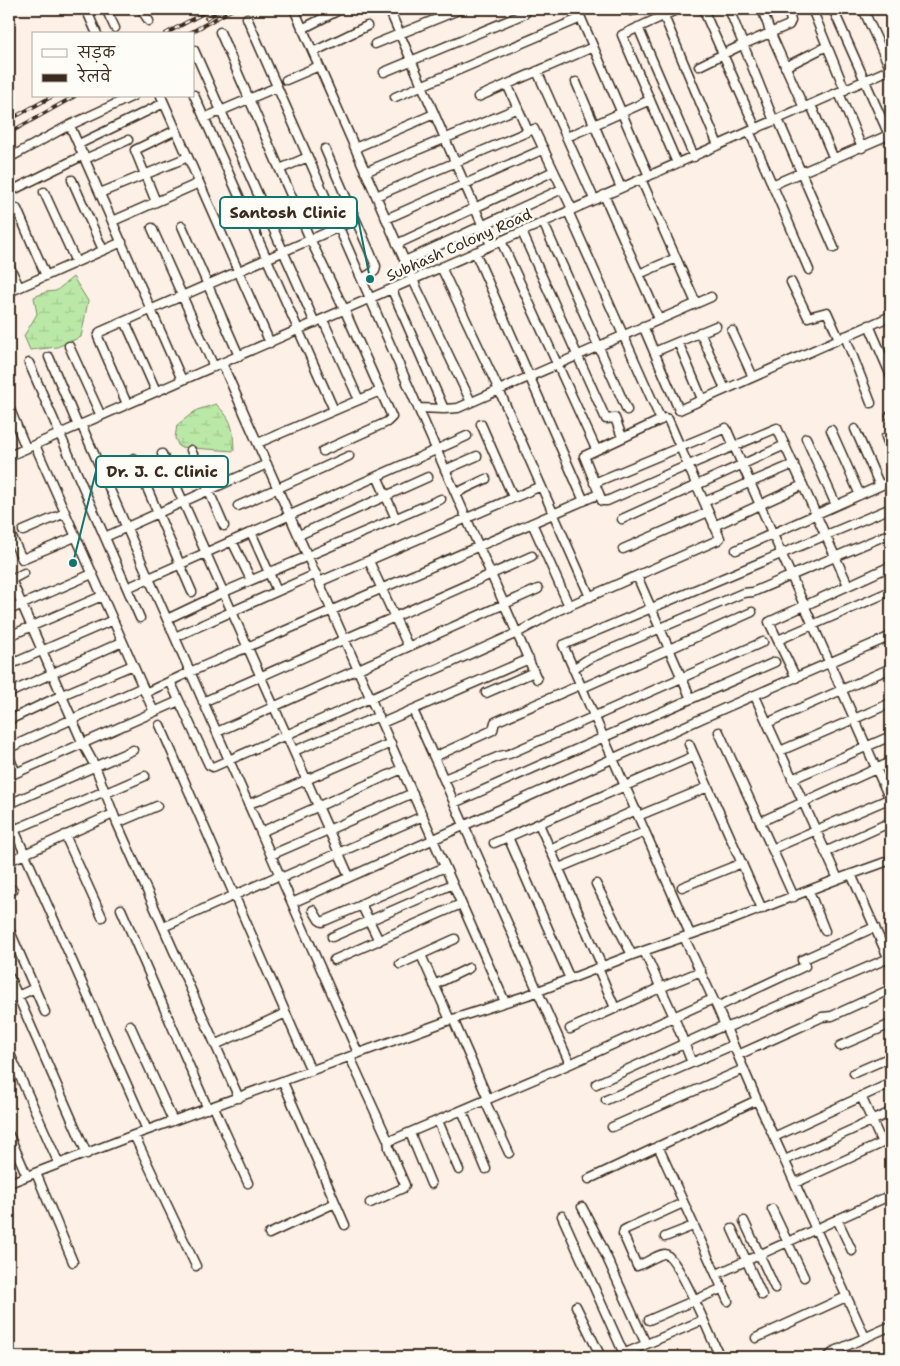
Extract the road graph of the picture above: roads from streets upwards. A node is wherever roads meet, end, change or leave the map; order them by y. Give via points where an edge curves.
1 (86, 9) edge
2 (106, 9) edge
3 (141, 9) edge
4 (294, 9) edge
5 (341, 9) edge
6 (461, 9) edge
7 (526, 9) edge
8 (587, 9) edge
9 (628, 9) edge
10 (638, 9) edge
11 (678, 9) edge
12 (703, 9) edge
13 (729, 9) edge
14 (762, 9) edge
15 (788, 9) edge
16 (812, 9) edge
17 (833, 9) edge
18 (863, 9) edge
19 (392, 10) edge
20 (663, 12) edge
21 (579, 13) edge
22 (247, 18) dead end
23 (148, 21) dead end
24 (367, 26) dead end
25 (638, 27) junction
26 (115, 28) dead end
27 (302, 29) junction
28 (96, 32) edge
29 (220, 32) dead end
30 (771, 34) junction
31 (400, 35) junction
32 (375, 44) dead end
33 (744, 44) junction
34 (828, 46) junction
35 (593, 47) junction
36 (195, 52) edge
37 (313, 52) junction
38 (723, 55) junction
39 (411, 60) junction
40 (319, 66) junction
41 (699, 66) dead end
42 (785, 66) junction
43 (891, 70) edge
44 (537, 71) junction
45 (384, 72) dead end
46 (286, 80) dead end
47 (864, 81) junction
48 (576, 82) dead end
49 (507, 84) junction
50 (277, 86) junction
51 (422, 86) junction
52 (842, 91) junction
53 (478, 96) dead end
54 (195, 97) edge
55 (396, 97) dead end
56 (129, 98) edge
57 (249, 99) junction
58 (162, 100) edge
59 (650, 100) junction
60 (807, 106) junction
61 (518, 108) junction
62 (221, 111) junction
63 (622, 113) junction
64 (434, 114) junction
65 (204, 118) junction
66 (776, 120) junction
67 (594, 125) junction
68 (68, 126) junction
69 (176, 130) junction
70 (528, 131) junction
71 (753, 131) junction
72 (890, 135) edge
73 (566, 137) junction
74 (445, 139) junction
75 (128, 140) dead end
76 (78, 144) junction
77 (718, 145) junction
78 (355, 148) junction
79 (862, 148) junction
80 (324, 149) dead end
81 (544, 149) junction
82 (85, 157) junction
83 (188, 157) junction
84 (308, 157) junction
85 (694, 157) junction
86 (9, 158) edge
87 (834, 159) junction
88 (455, 162) junction
89 (678, 163) junction
90 (280, 169) junction
91 (554, 171) junction
92 (365, 172) junction
93 (801, 172) junction
94 (144, 174) junction
95 (645, 178) junction
96 (72, 180) dead end
97 (199, 183) junction
98 (464, 184) junction
99 (772, 184) junction
100 (621, 188) junction
101 (562, 189) junction
102 (9, 192) edge
103 (44, 192) dead end
104 (100, 193) junction
105 (604, 195) junction
106 (376, 196) junction
107 (594, 199) junction
108 (156, 202) junction
109 (475, 208) junction
110 (17, 210) dead end
111 (570, 210) junction
112 (386, 219) junction
113 (354, 220) junction
114 (113, 221) junction
115 (543, 222) junction
116 (182, 226) dead end
117 (339, 226) junction
118 (482, 226) junction
119 (152, 228) dead end
120 (522, 232) junction
121 (310, 239) junction
122 (501, 241) junction
123 (122, 242) junction
124 (397, 244) junction
125 (491, 245) junction
126 (834, 248) dead end
127 (103, 250) junction
128 (283, 251) junction
129 (475, 252) junction
130 (266, 258) junction
131 (676, 258) junction
132 (405, 261) junction
133 (76, 262) junction
134 (9, 265) edge
135 (441, 268) junction
136 (238, 270) junction
137 (809, 270) dead end
138 (639, 274) junction
139 (46, 276) junction
140 (362, 279) junction
141 (413, 280) junction
142 (791, 282) dead end
143 (208, 284) junction
144 (19, 288) junction
145 (392, 290) junction
146 (9, 292) edge
147 (182, 295) junction
148 (711, 297) dead end
149 (371, 300) junction
150 (696, 303) junction
151 (151, 309) junction
152 (345, 310) junction
153 (891, 316) edge
154 (659, 319) junction
155 (323, 320) junction
156 (125, 321) junction
157 (315, 323) junction
158 (869, 325) junction
159 (643, 326) junction
160 (716, 326) dead end
161 (299, 330) junction
162 (732, 331) dead end
163 (700, 332) junction
164 (623, 335) junction
165 (842, 337) junction
166 (678, 342) junction
167 (270, 343) junction
168 (69, 346) dead end
169 (598, 346) junction
170 (654, 352) junction
171 (239, 356) junction
172 (576, 356) junction
173 (49, 357) dead end
174 (29, 363) dead end
175 (222, 363) junction
176 (557, 364) junction
177 (214, 366) junction
178 (529, 376) junction
179 (891, 376) edge
180 (753, 377) junction
181 (182, 380) junction
182 (726, 389) junction
183 (380, 390) junction
184 (499, 390) junction
185 (156, 391) junction
186 (702, 399) junction
187 (359, 400) junction
188 (471, 402) junction
189 (871, 402) dead end
190 (127, 404) junction
191 (9, 407) edge
192 (418, 408) junction
193 (334, 410) junction
194 (444, 410) junction
195 (627, 410) dead end
196 (101, 416) junction
197 (661, 420) junction
198 (481, 424) dead end
199 (79, 425) junction
200 (854, 429) dead end
201 (831, 430) dead end
202 (60, 434) junction
203 (467, 436) dead end
204 (622, 437) junction
205 (886, 437) dead end
206 (806, 438) dead end
207 (258, 443) junction
208 (35, 445) junction
209 (734, 445) junction
210 (785, 445) junction
211 (680, 446) junction
212 (26, 448) junction
213 (436, 449) junction
214 (191, 450) dead end
215 (596, 450) junction
216 (891, 450) edge
217 (323, 451) dead end
218 (162, 454) dead end
219 (9, 456) edge
220 (350, 456) dead end
221 (476, 456) dead end
222 (134, 458) dead end
223 (267, 464) junction
224 (794, 464) junction
225 (688, 465) junction
226 (742, 465) junction
227 (445, 470) junction
228 (377, 476) junction
229 (428, 477) dead end
230 (486, 479) dead end
231 (891, 480) edge
232 (750, 482) junction
233 (594, 483) junction
234 (696, 485) junction
235 (803, 485) junction
236 (541, 486) junction
237 (880, 486) junction
238 (278, 489) junction
239 (208, 490) junction
240 (456, 493) junction
241 (599, 494) junction
242 (860, 494) junction
243 (386, 496) junction
244 (513, 497) junction
245 (441, 499) dead end
246 (183, 501) junction
247 (584, 501) junction
248 (704, 502) junction
249 (836, 505) junction
250 (238, 506) dead end
251 (760, 506) junction
252 (891, 508) edge
253 (708, 512) junction
254 (65, 513) junction
255 (158, 513) junction
256 (553, 514) junction
257 (816, 514) junction
258 (290, 515) junction
259 (466, 518) junction
260 (396, 519) junction
261 (622, 519) dead end
262 (532, 523) junction
263 (224, 526) dead end
264 (714, 526) junction
265 (126, 527) junction
266 (9, 531) edge
267 (22, 531) dead end
268 (251, 532) junction
269 (891, 533) edge
270 (773, 534) junction
271 (298, 535) junction
272 (825, 535) junction
273 (76, 536) junction
274 (105, 537) junction
275 (232, 541) junction
276 (479, 546) junction
277 (622, 549) dead end
278 (736, 550) dead end
279 (206, 553) junction
280 (781, 553) junction
281 (308, 556) junction
282 (532, 556) dead end
283 (835, 556) junction
284 (369, 560) junction
285 (180, 564) junction
286 (891, 566) edge
287 (24, 573) dead end
288 (269, 573) junction
289 (92, 574) junction
290 (316, 574) junction
291 (491, 574) junction
292 (791, 575) junction
293 (637, 576) junction
294 (149, 578) junction
295 (10, 579) edge
296 (251, 580) junction
297 (319, 582) junction
298 (848, 586) junction
299 (127, 588) junction
300 (381, 589) junction
301 (538, 589) dead end
302 (277, 591) junction
303 (891, 591) edge
304 (192, 592) dead end
305 (224, 592) junction
306 (102, 596) junction
307 (590, 597) junction
308 (504, 603) junction
309 (22, 604) junction
310 (804, 605) junction
311 (569, 606) junction
312 (650, 608) junction
313 (9, 610) edge
314 (232, 611) junction
315 (332, 611) junction
316 (752, 612) dead end
317 (140, 618) dead end
318 (394, 618) junction
319 (166, 619) junction
320 (113, 620) junction
321 (813, 625) junction
322 (32, 626) junction
323 (659, 629) junction
324 (517, 633) junction
325 (9, 636) edge
326 (891, 636) edge
327 (175, 637) junction
328 (345, 640) junction
329 (778, 640) junction
330 (122, 642) junction
331 (763, 642) dead end
332 (408, 646) junction
333 (248, 648) junction
334 (42, 650) junction
335 (668, 650) junction
336 (529, 659) junction
337 (775, 662) dead end
338 (830, 663) junction
339 (9, 665) edge
340 (133, 665) junction
341 (573, 668) junction
342 (891, 668) edge
343 (358, 670) junction
344 (190, 672) junction
345 (52, 674) junction
346 (261, 677) junction
347 (681, 678) junction
348 (796, 678) junction
349 (170, 682) junction
350 (581, 686) junction
351 (144, 690) junction
352 (842, 691) junction
353 (9, 693) edge
354 (486, 693) dead end
355 (62, 695) junction
356 (755, 696) junction
357 (370, 697) junction
358 (691, 699) junction
359 (179, 701) junction
360 (203, 702) junction
361 (891, 703) edge
362 (274, 708) junction
363 (413, 710) junction
364 (154, 712) junction
365 (594, 717) junction
366 (72, 719) junction
367 (9, 720) edge
368 (380, 720) junction
369 (855, 720) junction
370 (767, 724) junction
371 (160, 726) dead end
372 (217, 732) junction
373 (719, 732) dead end
374 (286, 735) junction
375 (891, 736) edge
376 (603, 738) junction
377 (391, 743) junction
378 (84, 744) junction
379 (689, 744) dead end
380 (867, 747) junction
381 (9, 748) edge
382 (133, 750) dead end
383 (294, 751) junction
384 (780, 751) junction
385 (694, 756) junction
386 (9, 757) edge
387 (434, 757) junction
388 (613, 759) junction
389 (229, 760) junction
390 (891, 762) edge
391 (95, 766) junction
392 (402, 769) junction
393 (876, 769) junction
394 (12, 775) edge
395 (145, 776) dead end
396 (444, 779) junction
397 (792, 779) junction
398 (306, 780) junction
399 (625, 787) junction
400 (708, 787) junction
401 (106, 792) junction
402 (413, 794) junction
403 (891, 800) edge
404 (803, 802) junction
405 (454, 803) junction
406 (9, 804) edge
407 (248, 804) junction
408 (157, 806) dead end
409 (318, 806) junction
410 (637, 813) junction
411 (113, 814) junction
412 (423, 816) junction
413 (9, 818) edge
414 (760, 822) junction
415 (891, 822) edge
416 (117, 823) junction
417 (539, 824) junction
418 (465, 826) junction
419 (328, 829) junction
420 (11, 830) edge
421 (816, 830) junction
422 (261, 832) junction
423 (645, 832) junction
424 (65, 835) junction
425 (508, 837) junction
426 (434, 840) junction
427 (494, 843) dead end
428 (550, 849) junction
429 (772, 849) junction
430 (338, 852) junction
431 (825, 852) junction
432 (24, 854) junction
433 (271, 855) junction
434 (9, 861) edge
435 (891, 862) edge
436 (742, 863) junction
437 (445, 867) junction
438 (559, 868) junction
439 (851, 874) junction
440 (280, 876) junction
441 (349, 876) junction
442 (838, 878) junction
443 (453, 884) junction
444 (596, 884) dead end
445 (682, 887) dead end
446 (809, 891) junction
447 (234, 896) junction
448 (794, 897) junction
449 (292, 903) junction
450 (461, 904) junction
451 (362, 905) junction
452 (121, 909) dead end
453 (762, 909) junction
454 (313, 910) dead end
455 (102, 917) dead end
456 (369, 921) junction
457 (163, 927) junction
458 (875, 928) junction
459 (9, 929) edge
460 (825, 931) dead end
461 (687, 936) junction
462 (332, 938) dead end
463 (455, 939) dead end
464 (379, 941) junction
465 (644, 951) junction
466 (632, 955) junction
467 (420, 956) junction
468 (334, 960) dead end
469 (890, 961) edge
470 (400, 964) dead end
471 (600, 967) junction
472 (469, 968) dead end
473 (701, 971) junction
474 (9, 976) edge
475 (570, 979) junction
476 (434, 985) junction
477 (34, 988) junction
478 (660, 988) junction
479 (891, 989) edge
480 (538, 991) junction
481 (18, 996) junction
482 (713, 999) junction
483 (9, 1000) edge
484 (505, 1002) junction
485 (717, 1007) junction
486 (615, 1008) junction
487 (45, 1012) dead end
488 (286, 1013) junction
489 (674, 1017) junction
490 (452, 1020) junction
491 (130, 1024) dead end
492 (891, 1024) edge
493 (726, 1027) junction
494 (570, 1029) dead end
495 (684, 1043) junction
496 (733, 1045) junction
497 (215, 1046) junction
498 (840, 1046) dead end
499 (9, 1052) edge
500 (358, 1053) junction
501 (738, 1054) junction
502 (350, 1056) junction
503 (891, 1057) edge
504 (692, 1063) junction
505 (570, 1064) junction
506 (744, 1069) junction
507 (312, 1071) junction
508 (854, 1073) dead end
509 (283, 1082) junction
510 (891, 1083) edge
511 (596, 1084) dead end
512 (862, 1096) junction
513 (239, 1098) junction
514 (486, 1100) junction
515 (606, 1100) dead end
516 (757, 1100) junction
517 (211, 1108) junction
518 (462, 1110) junction
519 (891, 1112) edge
520 (173, 1121) junction
521 (438, 1121) junction
522 (872, 1121) junction
523 (612, 1127) dead end
524 (147, 1130) junction
525 (410, 1133) junction
526 (9, 1135) edge
527 (134, 1135) junction
528 (774, 1137) junction
529 (388, 1139) junction
530 (891, 1139) edge
531 (882, 1143) junction
532 (658, 1146) junction
533 (509, 1153) dead end
534 (87, 1154) junction
535 (785, 1160) junction
536 (58, 1164) junction
537 (486, 1169) dead end
538 (459, 1170) dead end
539 (36, 1173) junction
540 (27, 1176) junction
541 (589, 1179) dead end
542 (9, 1183) edge
543 (248, 1183) dead end
544 (795, 1183) junction
545 (431, 1184) dead end
546 (891, 1195) edge
547 (336, 1203) junction
548 (370, 1203) dead end
549 (683, 1203) junction
550 (582, 1207) dead end
551 (772, 1209) dead end
552 (562, 1216) dead end
553 (837, 1219) junction
554 (744, 1221) dead end
555 (345, 1225) dead end
556 (693, 1226) junction
557 (732, 1229) dead end
558 (815, 1229) junction
559 (270, 1234) dead end
560 (665, 1238) dead end
561 (788, 1242) junction
562 (852, 1251) dead end
563 (761, 1255) junction
564 (747, 1261) junction
565 (73, 1262) dead end
566 (196, 1266) dead end
567 (717, 1274) junction
568 (804, 1277) dead end
569 (723, 1288) junction
570 (775, 1288) dead end
571 (762, 1294) dead end
572 (846, 1297) junction
573 (694, 1300) junction
574 (728, 1301) dead end
575 (576, 1306) dead end
576 (649, 1320) dead end
577 (703, 1320) junction
578 (891, 1326) edge
579 (865, 1337) junction
580 (756, 1338) dead end
581 (646, 1344) junction
582 (620, 1356) edge
583 (602, 1357) edge
584 (720, 1357) edge
585 (828, 1357) edge

1 - 28 street
2 - 26 street
3 - 23 street
4 - 27 street
5 - 27 street
6 - 31 street
7 - 39 street via 524,14
8 - 21 street
9 - 10 street
11 - 20 street
12 - 38 street
13 - 33 street
14 - 30 street
15 - 30 street via 791,24
16 - 34 street
17 - 47 street
18 - 43 street
19 - 31 street
20 - 25 street
20 - 77 street
21 - 35 street
21 - 51 street
22 - 50 street
24 - 37 street
25 - 59 street via 622,37
25 - 85 street
27 - 37 street
29 - 57 street
30 - 33 street
30 - 42 street
31 - 32 street
31 - 39 street
33 - 38 street
33 - 66 street
34 - 42 street
34 - 52 street
35 - 44 street
35 - 63 street
36 - 62 street
37 - 40 street
38 - 41 street
38 - 71 street
39 - 45 street
39 - 51 street
40 - 46 street
40 - 78 street
42 - 60 street
43 - 47 street, Subhash Colony Road
44 - 49 street
44 - 73 street
47 - 52 street, Subhash Colony Road
47 - 72 street
48 - 67 street
49 - 53 street
49 - 61 street
50 - 57 street
50 - 84 street
51 - 55 street
51 - 64 street
52 - 60 street, Subhash Colony Road
52 - 79 street
54 - 65 street
56 - 68 street
57 - 62 street
57 - 90 street
58 - 69 street
58 - 76 street
59 - 63 street
59 - 89 street
60 - 66 street, Subhash Colony Road
60 - 87 street
61 - 70 street
61 - 74 street
62 - 65 street
62 - 128 street
63 - 67 street
63 - 95 street
64 - 74 street
64 - 78 street
65 - 130 street
66 - 71 street, Subhash Colony Road
66 - 93 street
67 - 73 street
67 - 100 street
68 - 76 street
68 - 86 street
69 - 83 street
69 - 94 street via 135,150
70 - 81 street via 535,130
70 - 88 street
71 - 77 street, Subhash Colony Road
71 - 99 street
72 - 79 street
73 - 107 street
74 - 88 street
74 - 92 street
75 - 82 street
76 - 82 street
77 - 85 street, Subhash Colony Road
78 - 92 street
79 - 87 street
80 - 113 street
81 - 91 street
81 - 98 street
82 - 102 street
82 - 104 street
83 - 94 street
83 - 97 street
84 - 90 street
84 - 117 street
85 - 89 street, Subhash Colony Road
87 - 93 street
88 - 98 street
88 - 106 street
89 - 95 street, Subhash Colony Road
90 - 121 street
91 - 101 street
91 - 109 street
92 - 106 street
93 - 99 street
93 - 126 street
94 - 104 street
94 - 108 street
95 - 100 street, Subhash Colony Road
95 - 131 street
96 - 127 street
97 - 108 street
97 - 136 street
98 - 109 street
98 - 112 street
99 - 137 street
100 - 105 street, Subhash Colony Road
101 - 111 street
101 - 118 street
103 - 133 street
104 - 114 street
105 - 107 street, Subhash Colony Road
105 - 138 street
106 - 112 street
107 - 111 street, Subhash Colony Road
108 - 114 street
109 - 118 street
109 - 124 street
110 - 139 street
111 - 115 street, Subhash Colony Road
111 - 164 street
112 - 124 street
113 - 117 street
113 - 140 street via 376,268
114 - 123 street
115 - 120 street, Subhash Colony Road
115 - 169 street
116 - 143 street
117 - 121 street
117 - 140 street
118 - 125 street
118 - 132 street
119 - 147 street
120 - 122 street, Subhash Colony Road
120 - 172 street
121 - 128 street
121 - 152 street
122 - 125 street, Subhash Colony Road
122 - 176 street
123 - 127 street
123 - 151 street
124 - 132 street
125 - 129 street, Subhash Colony Road
127 - 133 street
128 - 130 street
128 - 157 street
129 - 135 street, Subhash Colony Road
129 - 178 street
130 - 136 street
130 - 161 street
131 - 138 street
131 - 150 street
132 - 141 street
133 - 139 street
134 - 144 street
135 - 141 street, Subhash Colony Road
135 - 184 street
136 - 143 street
136 - 167 street
138 - 154 street
139 - 144 street
140 - 149 street
141 - 145 street, Subhash Colony Road
141 - 188 street
142 - 165 street via 808,317 827,312
143 - 147 street
143 - 171 street
144 - 146 street
145 - 149 street, Subhash Colony Road
145 - 194 street
147 - 151 street
147 - 177 street
148 - 150 street
149 - 152 street, Subhash Colony Road
149 - 192 street
150 - 154 street
151 - 156 street
151 - 181 street
152 - 155 street, Subhash Colony Road
152 - 183 street
153 - 158 street
154 - 159 street
155 - 157 street, Subhash Colony Road
155 - 187 street
156 - 185 street
156 - 190 street via 97,335
157 - 161 street, Subhash Colony Road
158 - 165 street
158 - 179 street
159 - 164 street
159 - 170 street
160 - 163 street
161 - 167 street, Subhash Colony Road
161 - 193 street
162 - 180 street
163 - 166 street
163 - 182 street
164 - 169 street
164 - 197 street
165 - 180 street
165 - 189 street
166 - 170 street
166 - 186 street
167 - 171 street, Subhash Colony Road
168 - 196 street
169 - 172 street
169 - 195 street
170 - 186 street via 679,410
171 - 175 street, Subhash Colony Road
172 - 176 street
172 - 204 street via 606,419 615,418
173 - 199 street
174 - 202 street
175 - 177 street, Subhash Colony Road
175 - 207 street
176 - 178 street
176 - 215 street
177 - 181 street, Subhash Colony Road
178 - 184 street
178 - 247 street
180 - 182 street
181 - 185 street, Subhash Colony Road
182 - 186 street
183 - 187 street
183 - 217 street via 390,420
184 - 188 street
184 - 236 street
185 - 190 street, Subhash Colony Road
187 - 193 street
188 - 194 street
190 - 196 street, Subhash Colony Road
191 - 212 street
192 - 194 street
192 - 213 street
193 - 207 street
196 - 199 street, Subhash Colony Road
197 - 204 street
197 - 211 street via 668,419
198 - 244 street
199 - 202 street, Subhash Colony Road
199 - 265 street
200 - 237 street
201 - 242 street
202 - 208 street, Subhash Colony Road
202 - 274 street
203 - 213 street
204 - 215 street
205 - 216 street
206 - 249 street
207 - 223 street
208 - 212 street, Subhash Colony Road
208 - 254 street
209 - 210 street via 775,428
209 - 211 street via 724,428
209 - 225 street
209 - 226 street
210 - 224 street
210 - 226 street
211 - 225 street
211 - 233 street
212 - 219 street, Subhash Colony Road
213 - 227 street
213 - 228 street
214 - 239 street
215 - 233 street via 584,456
218 - 246 street
220 - 238 street
221 - 227 street
222 - 255 street
223 - 238 street
223 - 239 street
224 - 232 street
224 - 235 street
225 - 234 street
225 - 241 street via 605,502
226 - 232 street
226 - 234 street
227 - 240 street
228 - 243 street
228 - 258 street
229 - 243 street
230 - 240 street
231 - 237 street
232 - 248 street
232 - 251 street
233 - 241 street
234 - 248 street
234 - 261 street
235 - 251 street
235 - 257 street
236 - 244 street
236 - 256 street
237 - 242 street
238 - 250 street
238 - 258 street
239 - 246 street
239 - 263 street
240 - 259 street
241 - 247 street
242 - 249 street
243 - 260 street
243 - 271 street
244 - 259 street
245 - 260 street
246 - 255 street
246 - 279 street
247 - 256 street
248 - 253 street
249 - 257 street
251 - 264 street
251 - 270 street
252 - 272 street
253 - 264 street
253 - 277 street
254 - 267 street
254 - 273 street
255 - 265 street
255 - 285 street
256 - 262 street
256 - 307 street
257 - 270 street
257 - 272 street
258 - 268 street
258 - 271 street
259 - 276 street
259 - 284 street
260 - 281 street
262 - 276 street
262 - 311 street
264 - 293 street via 720,540
265 - 274 street
265 - 294 street
266 - 273 street via 22,559
268 - 275 street
268 - 288 street
269 - 283 street
270 - 278 street
270 - 280 street
271 - 281 street
272 - 280 street
272 - 283 street
273 - 289 street
274 - 299 street
275 - 279 street
275 - 296 street
276 - 291 street
276 - 300 street
279 - 285 street
279 - 305 street
280 - 292 street
280 - 312 street
281 - 288 street
281 - 290 street
282 - 291 street
283 - 292 street
283 - 298 street
284 - 297 street
284 - 300 street
285 - 294 street
285 - 304 street
286 - 298 street
287 - 295 street
288 - 296 street
288 - 302 street
289 - 306 street
289 - 309 street
290 - 297 street
290 - 302 street
291 - 308 street
291 - 318 street
292 - 310 street
292 - 323 street
293 - 307 street
293 - 312 street
294 - 299 street
294 - 319 street
295 - 309 street
296 - 305 street
297 - 315 street
298 - 310 street
299 - 317 street
300 - 315 street
300 - 318 street
301 - 308 street
302 - 314 street
303 - 321 street
305 - 314 street
305 - 319 street
306 - 320 street
306 - 322 street
307 - 311 street
308 - 324 street
308 - 332 street
309 - 313 street
309 - 322 street
310 - 321 street
310 - 329 street via 769,622
311 - 324 street
312 - 323 street
312 - 341 street via 563,645
314 - 327 street
314 - 333 street
315 - 328 street
315 - 333 street
316 - 335 street
318 - 328 street
318 - 332 street
319 - 327 street
320 - 330 street
320 - 334 street
321 - 329 street
321 - 338 street
322 - 325 street
322 - 334 street
323 - 335 street
323 - 341 street
324 - 336 street
324 - 357 street
326 - 338 street
327 - 344 street
328 - 343 street
328 - 346 street
329 - 348 street
330 - 340 street
330 - 345 street
331 - 347 street
332 - 343 street
333 - 344 street
333 - 346 street
334 - 339 street
334 - 345 street
335 - 347 street
335 - 350 street
336 - 354 street via 536,676
336 - 363 street
337 - 358 street
338 - 348 street
338 - 352 street
340 - 351 street
340 - 355 street
341 - 350 street
342 - 352 street
343 - 357 street
343 - 362 street
344 - 349 street
344 - 360 street
345 - 353 street
345 - 355 street
346 - 360 street
346 - 362 street
347 - 358 street
347 - 365 street
348 - 356 street
349 - 351 street
349 - 359 street
350 - 365 street
350 - 387 street via 495,722 493,730
351 - 364 street
351 - 366 street
352 - 369 street
352 - 370 street
355 - 366 street
355 - 367 street
356 - 370 street
356 - 388 street
357 - 368 street
357 - 374 street
358 - 376 street
359 - 364 street
359 - 389 street via 210,766
360 - 372 street
361 - 369 street
362 - 372 street
362 - 374 street
363 - 368 street
363 - 387 street
364 - 378 street
365 - 376 street
365 - 396 street
366 - 378 street
366 - 381 street
368 - 377 street
368 - 383 street
369 - 380 street
369 - 384 street
370 - 384 street
371 - 447 street
372 - 389 street
373 - 414 street
374 - 383 street
374 - 389 street
375 - 380 street
376 - 388 street
376 - 405 street
377 - 392 street
377 - 398 street
378 - 391 street
378 - 394 street
379 - 385 street
380 - 393 street
380 - 397 street
382 - 391 street
383 - 398 street
384 - 397 street
385 - 399 street
385 - 400 street
386 - 394 street
387 - 396 street
388 - 399 street
388 - 418 street
389 - 407 street
390 - 393 street
391 - 401 street
391 - 406 street
392 - 402 street
392 - 409 street
393 - 403 street
393 - 404 street
395 - 401 street
396 - 405 street
397 - 404 street
398 - 407 street
398 - 409 street
399 - 410 street
399 - 417 street
400 - 410 street
400 - 436 street
401 - 411 street
401 - 420 street
402 - 412 street
402 - 419 street
403 - 421 street
404 - 414 street
404 - 421 street
405 - 418 street
407 - 422 street
408 - 416 street
409 - 419 street
409 - 422 street
410 - 423 street
410 - 428 street
411 - 416 street
411 - 424 street
412 - 426 street
412 - 430 street
413 - 420 street
414 - 429 street
415 - 431 street
416 - 457 street
417 - 425 street
417 - 428 street
418 - 426 street
418 - 480 street
419 - 430 street
419 - 433 street
420 - 432 street
421 - 429 street
421 - 431 street
422 - 433 street
423 - 438 street
423 - 461 street
424 - 432 street
424 - 455 street
425 - 427 street
425 - 475 street
426 - 437 street
426 - 441 street
428 - 438 street
429 - 448 street
430 - 440 street
430 - 441 street
431 - 442 street
432 - 434 street
432 - 524 street
433 - 440 street
435 - 439 street
436 - 445 street
436 - 453 street
437 - 443 street
437 - 451 street
438 - 471 street
439 - 442 street
439 - 458 street
440 - 447 street
440 - 449 street
441 - 449 street
442 - 446 street
443 - 450 street
443 - 456 street
444 - 466 street
446 - 448 street
446 - 460 street
447 - 457 street
447 - 488 street
448 - 453 street
449 - 500 street
450 - 464 street
450 - 484 street
451 - 454 street via 322,922
451 - 456 street
452 - 517 street
453 - 461 street
456 - 462 street
456 - 464 street
457 - 497 street
458 - 469 street
458 - 485 street via 802,960 805,966
459 - 477 street
461 - 465 street
461 - 473 street
463 - 467 street
464 - 468 street
465 - 466 street
465 - 478 street
466 - 471 street
467 - 470 street
467 - 476 street
469 - 493 street
471 - 475 street
471 - 486 street
472 - 476 street
473 - 478 street
473 - 482 street
474 - 481 street
475 - 480 street
476 - 490 street
477 - 481 street
477 - 487 street
478 - 486 street
478 - 489 street
479 - 501 street
480 - 484 street
480 - 505 street
481 - 483 street
481 - 534 street
482 - 485 street
482 - 489 street
484 - 490 street
485 - 493 street
486 - 494 street
488 - 497 street
488 - 507 street
489 - 495 street
489 - 505 street
490 - 500 street
490 - 514 street
491 - 520 street
492 - 498 street
493 - 495 street
493 - 496 street
495 - 504 street
495 - 511 street
496 - 501 street
496 - 504 street
497 - 513 street
499 - 536 street
500 - 502 street
501 - 506 street
502 - 507 street
502 - 529 street
503 - 508 street
504 - 515 street
505 - 514 street
506 - 516 street
506 - 523 street
507 - 509 street
509 - 513 street
509 - 547 street
510 - 512 street
512 - 522 street
512 - 528 street
513 - 517 street
514 - 518 street
514 - 533 street
516 - 528 street
516 - 532 street
517 - 520 street
517 - 543 street
518 - 521 street
518 - 537 street
519 - 522 street
520 - 524 street
521 - 525 street
521 - 538 street
522 - 531 street
522 - 535 street
524 - 527 street
525 - 529 street via 394,1140
525 - 545 street
526 - 540 street
527 - 534 street
527 - 566 street
528 - 535 street
529 - 548 street via 405,1185
530 - 531 street
531 - 544 street
532 - 541 street
532 - 549 street
534 - 536 street
535 - 544 street
536 - 539 street
539 - 540 street
539 - 565 street
540 - 542 street
544 - 558 street
546 - 553 street
547 - 555 street
547 - 559 street
549 - 556 street
549 - 573 street via 628,1228 624,1234 637,1266 663,1254 668,1256
550 - 581 street
551 - 561 street
552 - 582 street
553 - 558 street
553 - 562 street
554 - 563 street
556 - 560 street
556 - 567 street
557 - 564 street
558 - 561 street
558 - 572 street
561 - 563 street
561 - 568 street
563 - 564 street
563 - 570 street
564 - 567 street
564 - 571 street
567 - 569 street
569 - 573 street
569 - 574 street
572 - 579 street
572 - 580 street
573 - 576 street
573 - 577 street
575 - 583 street
577 - 581 street
577 - 584 street
578 - 579 street
579 - 585 street
581 - 582 street

